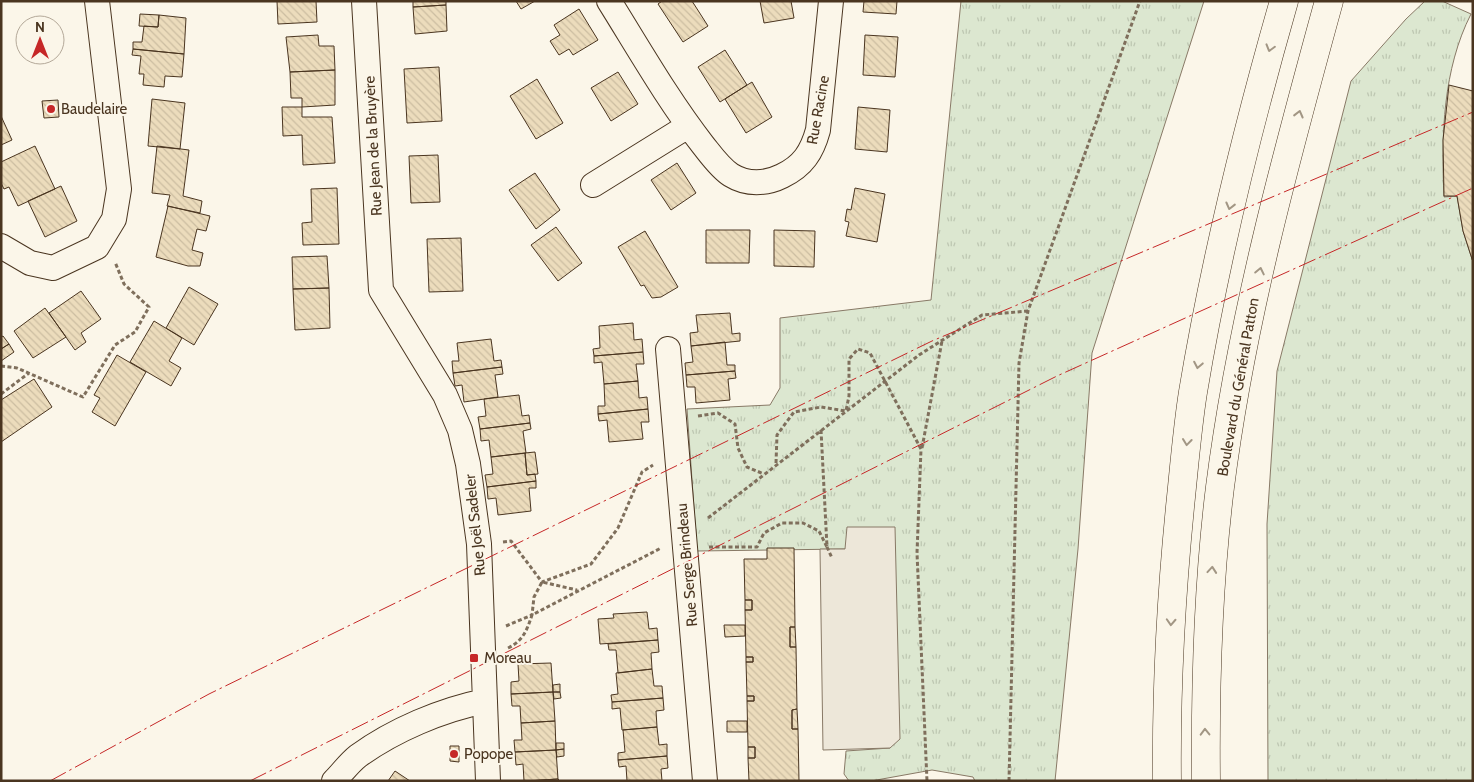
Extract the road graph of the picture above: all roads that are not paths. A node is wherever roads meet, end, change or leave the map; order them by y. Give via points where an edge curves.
1 (97, 1) edge
2 (364, 1) edge
3 (608, 1) edge
4 (831, 1) edge
5 (1284, 1) edge
6 (1329, 1) edge
7 (688, 126) junction
8 (593, 185) dead end
9 (1, 246) edge
10 (381, 290) joint
11 (668, 349) dead end
12 (484, 701) junction
13 (334, 781) edge
14 (488, 781) edge
15 (705, 781) edge
16 (1167, 781) edge
17 (1206, 781) edge

1 - 9 street via 119,189 114,219 97,248 53,268 30,263
2 - 10 street, Rue Jean de la Bruyère
3 - 7 street, Rue Racine
4 - 7 street, Rue Racine via 818,130 813,149 802,164 773,180 751,183 731,175
5 -> 16 highway via 1260,83 1222,241 1193,394 1174,573 1166,709
17 -> 6 highway, Boulevard du Général Patton via 1205,708 1211,577 1232,405 1266,240
7 - 8 street
10 - 12 street, Rue Joël Sadeler via 445,395 460,430 479,544
11 - 15 street, Rue Serge Brindeau
12 - 13 street via 462,706 394,734 357,757
12 - 14 street, Rue Joël Sadeler

